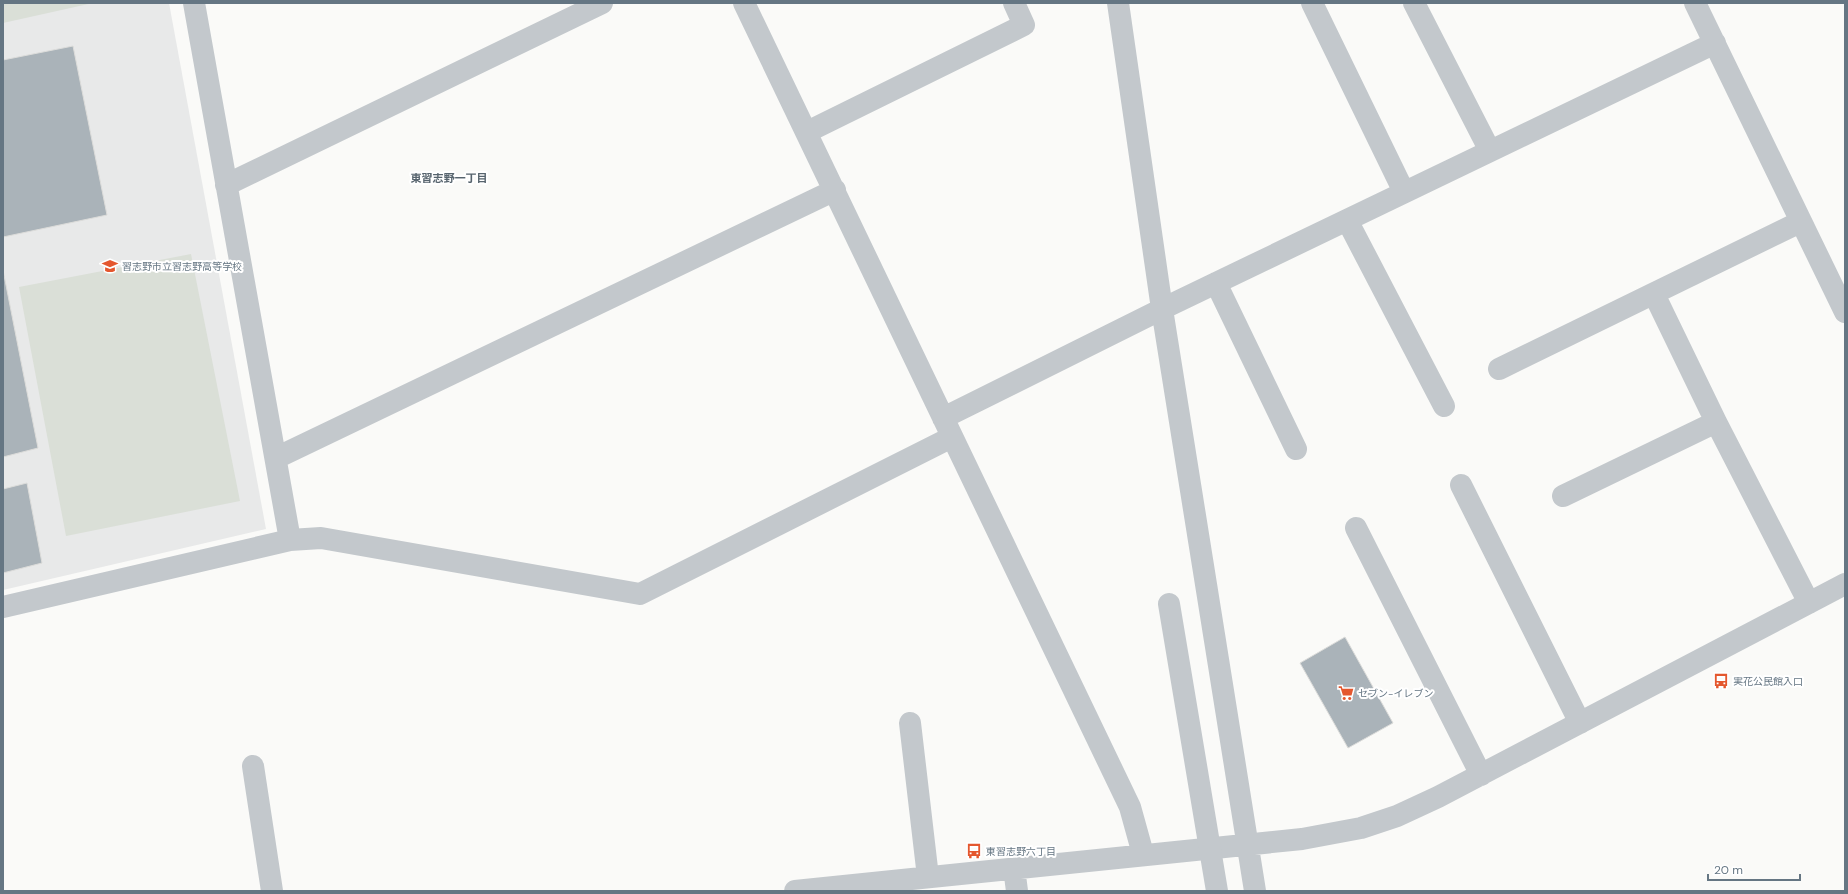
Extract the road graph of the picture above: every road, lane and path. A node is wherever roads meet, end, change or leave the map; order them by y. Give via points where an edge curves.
1 (194, 3) edge
2 (602, 3) edge
3 (744, 3) edge
4 (1014, 3) edge
5 (1118, 3) edge
6 (1312, 3) edge
7 (1414, 3) edge
8 (1695, 3) edge
9 (1714, 43) junction
10 (807, 132) junction
11 (1490, 151) junction
12 (226, 185) junction
13 (835, 190) junction
14 (1404, 192) junction
15 (1347, 220) junction
16 (1800, 222) junction
17 (1216, 283) junction
18 (1654, 294) junction
19 (1162, 309) junction
20 (1845, 312) edge
21 (1499, 369) dead end
22 (1444, 406) dead end
23 (1716, 422) junction
24 (948, 428) junction
25 (1296, 449) dead end
26 (276, 458) junction
27 (1461, 485) dead end
28 (1563, 496) dead end
29 (1356, 528) dead end
30 (290, 540) junction
31 (1845, 584) edge
32 (1809, 602) junction
33 (1169, 604) dead end
34 (3, 607) edge
35 (910, 723) dead end
36 (1580, 723) junction
37 (254, 766) dead end
38 (1481, 775) junction
39 (1248, 844) junction
40 (1143, 854) junction
41 (1014, 868) junction
42 (928, 877) junction
43 (827, 889) edge
44 (272, 891) edge
45 (796, 891) edge
46 (1017, 891) edge
47 (1217, 891) edge
48 (1255, 891) edge

1 - 12 street
2 - 12 street
3 - 10 street
4 - 10 street via 1024,25
5 - 19 street
6 - 14 street
7 - 11 street
8 - 9 street
9 - 11 street
9 - 16 street
10 - 13 street
11 - 14 street
12 - 26 street
13 - 24 street
13 - 26 street
14 - 15 street
15 - 17 street
15 - 22 street
16 - 18 street
16 - 20 street
17 - 19 street
17 - 25 street
18 - 21 street
18 - 23 street
19 - 24 street
19 - 39 street
23 - 28 street
23 - 32 street
24 - 30 street via 640,594 321,538
24 - 40 street via 1130,807
26 - 30 street
27 - 36 street
29 - 38 street
30 - 34 street
31 - 32 street
32 - 36 street
33 - 47 street, bridge
35 - 42 street
36 - 38 street
37 - 44 street
38 - 39 street via 1397,816 1361,828 1302,839
39 - 40 street
39 - 48 street
40 - 41 street
41 - 42 street
41 - 46 street
42 - 43 street
43 - 45 street

